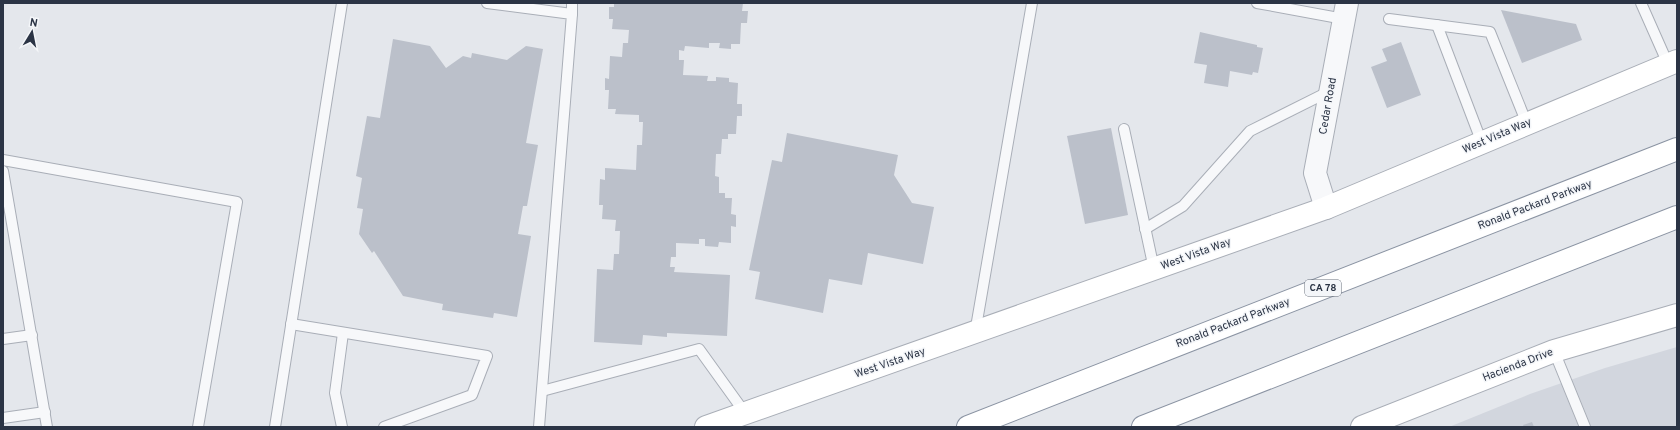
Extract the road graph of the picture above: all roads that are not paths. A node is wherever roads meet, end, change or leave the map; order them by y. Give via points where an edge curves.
1 (342, 3) edge
2 (487, 3) edge
3 (572, 3) edge
4 (1032, 3) edge
5 (1257, 3) edge
6 (1640, 3) edge
7 (1345, 11) edge
8 (572, 14) junction
9 (1389, 19) dead end
10 (1437, 25) junction
11 (1672, 63) edge
12 (1331, 91) junction
13 (1527, 124) junction
14 (1124, 129) dead end
15 (1482, 143) junction
16 (1677, 149) edge
17 (3, 160) edge
18 (3, 171) edge
19 (1326, 208) junction
20 (1677, 217) edge
21 (1145, 229) junction
22 (1154, 269) junction
23 (1677, 315) edge
24 (291, 324) junction
25 (343, 333) junction
26 (975, 333) junction
27 (32, 335) junction
28 (3, 339) edge
29 (1554, 351) junction
30 (542, 391) junction
31 (45, 412) junction
32 (745, 413) junction
33 (3, 418) edge
34 (47, 427) edge
35 (198, 427) edge
36 (275, 427) edge
37 (342, 427) edge
38 (384, 427) edge
39 (539, 427) edge
40 (706, 427) edge
41 (968, 427) edge
42 (1143, 427) edge
43 (1362, 427) edge
44 (1585, 427) edge

1 - 24 lane
2 - 8 lane
3 - 8 lane
4 - 26 lane
5 - 7 lane
6 - 11 lane
7 - 12 street, Cedar Road
8 - 30 lane
9 - 10 lane
10 - 13 lane via 1490,32
10 - 15 lane
11 - 13 main road, West Vista Way
12 - 19 street, Cedar Road via 1315,173
12 - 21 lane via 1250,131 1183,206
13 - 15 main road, West Vista Way
14 - 21 lane
15 - 19 main road, West Vista Way
16 - 41 main road, Ronald Packard Parkway / CA 78
17 - 35 lane via 237,202
18 - 27 lane
19 - 22 main road, West Vista Way
20 - 42 main road
21 - 22 lane
22 - 26 main road, West Vista Way
23 - 29 main road, Hacienda Drive
24 - 25 lane
24 - 36 lane
25 - 37 lane via 335,393
25 - 38 lane via 487,356 472,395
26 - 32 main road, West Vista Way
27 - 28 lane
27 - 31 lane
29 - 43 main road, Hacienda Drive
29 - 44 lane
30 - 32 lane via 699,349
30 - 39 lane
31 - 33 lane
31 - 34 lane
32 - 40 main road, West Vista Way

